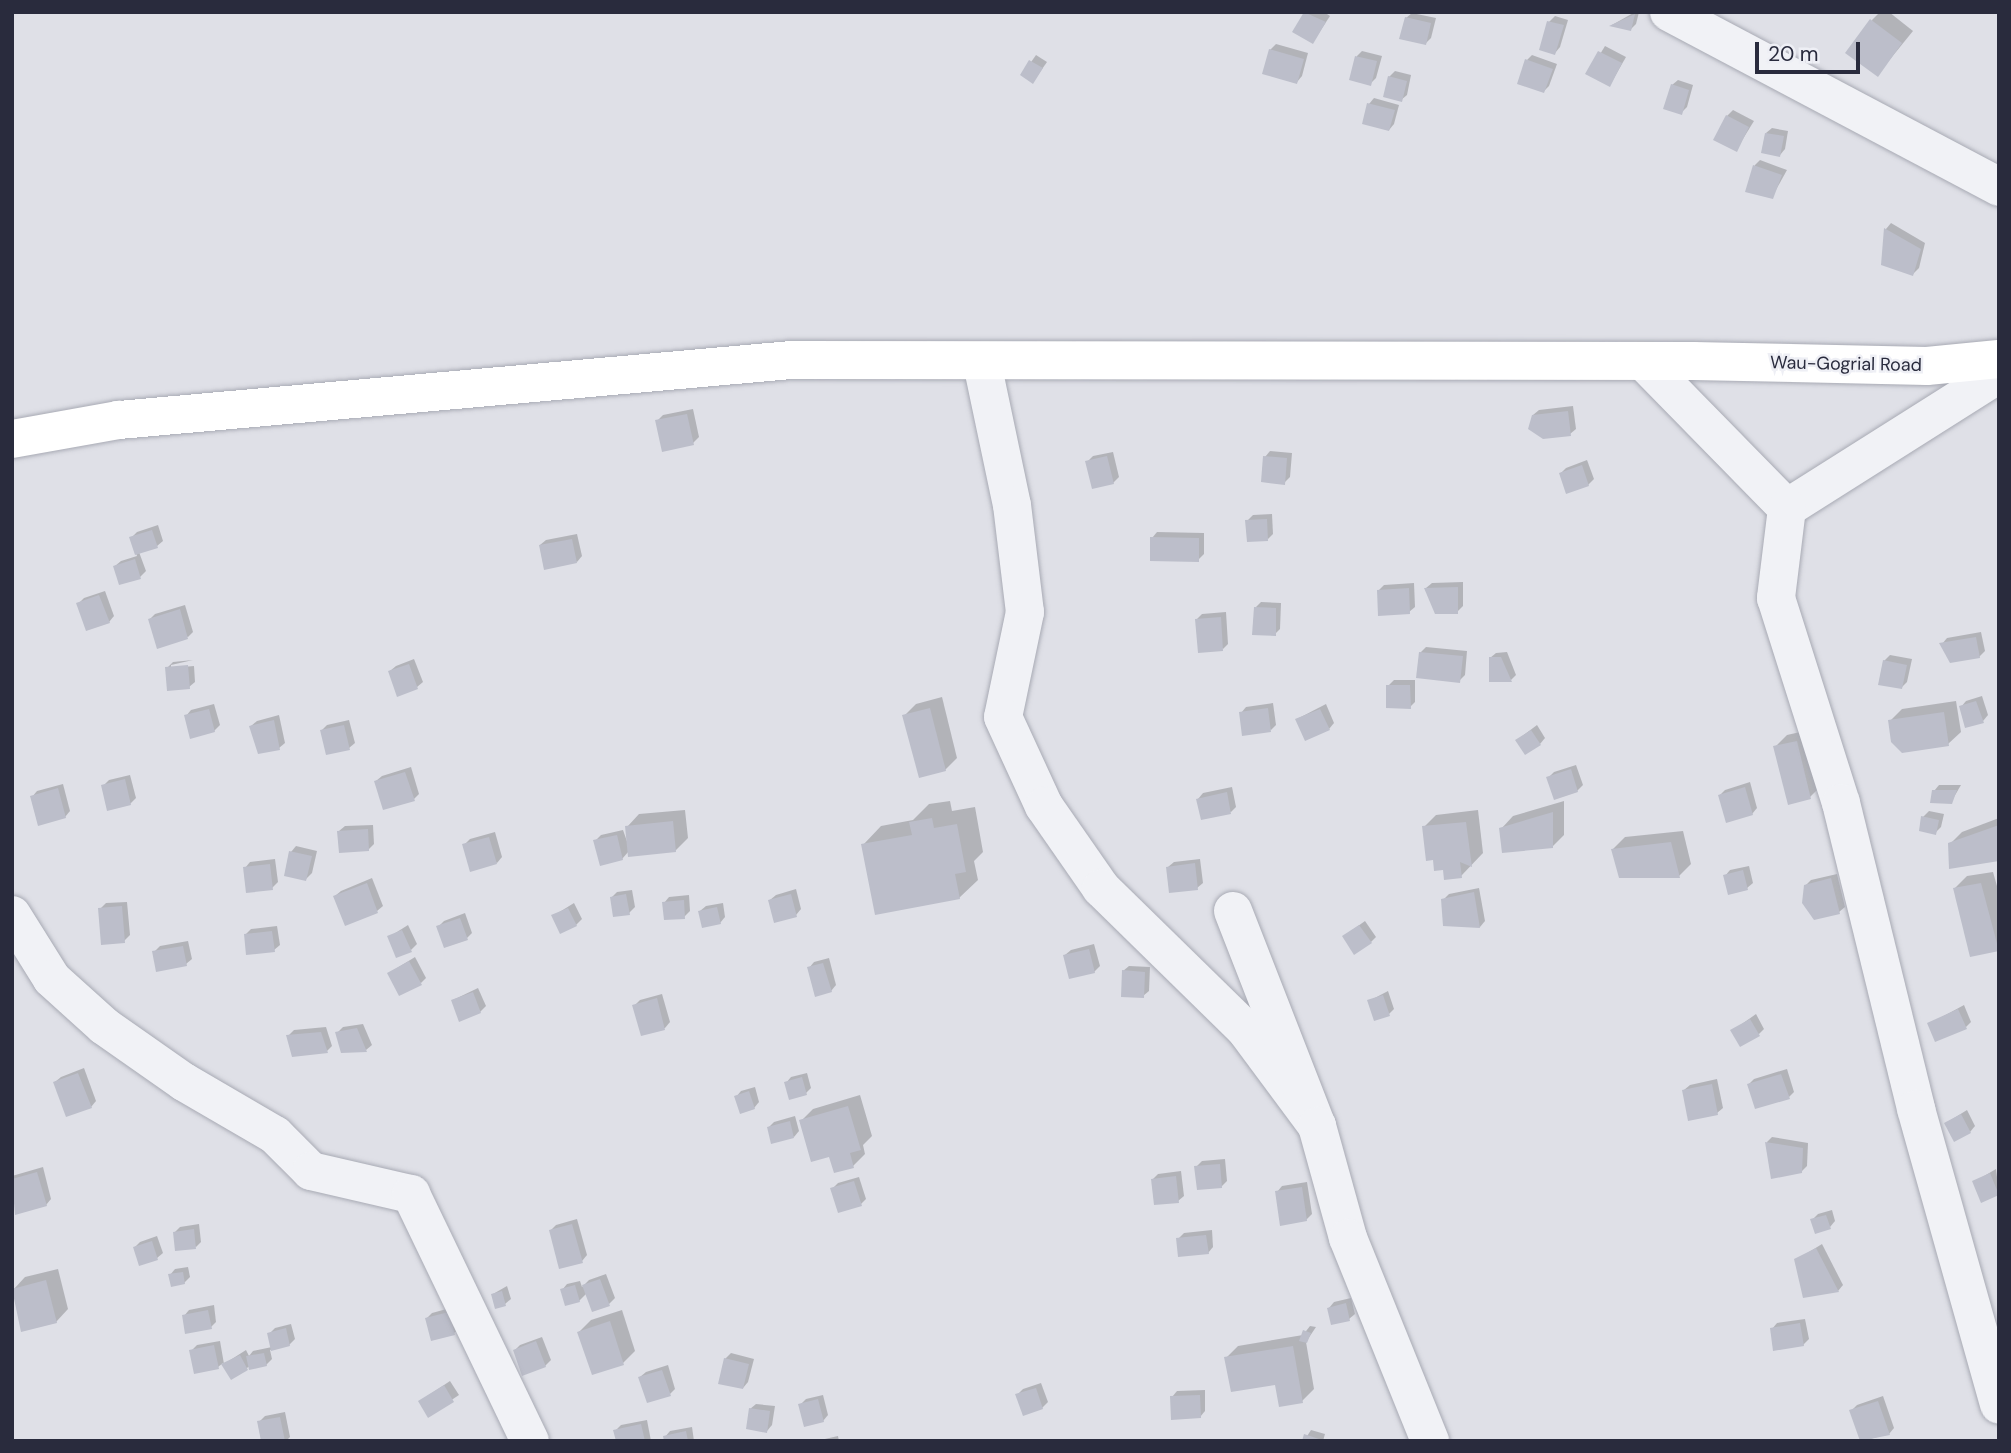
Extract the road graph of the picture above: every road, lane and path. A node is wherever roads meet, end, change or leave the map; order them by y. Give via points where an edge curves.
1 (1670, 12) edge
2 (1999, 187) edge
3 (1999, 359) edge
4 (1644, 362) junction
5 (982, 363) junction
6 (1999, 374) edge
7 (12, 439) edge
8 (1787, 508) junction
9 (1233, 911) dead end
10 (12, 915) edge
11 (1317, 1126) junction
12 (1999, 1405) edge
13 (530, 1441) edge
14 (1430, 1441) edge

1 - 2 street
3 - 4 main road, Wau-Gogrial Road via 1927,366
4 - 5 main road, Wau-Gogrial Road
4 - 8 street
5 - 7 main road, Wau-Gogrial Road via 791,360 119,419
5 - 11 street via 1012,505 1025,612 1003,717 1044,806 1101,888 1245,1029
6 - 8 street
8 - 12 street via 1776,598 1841,803 1916,1109
9 - 11 street
10 - 13 street via 52,979 104,1026 184,1082 275,1136 311,1171 411,1194
11 - 14 street via 1348,1238

